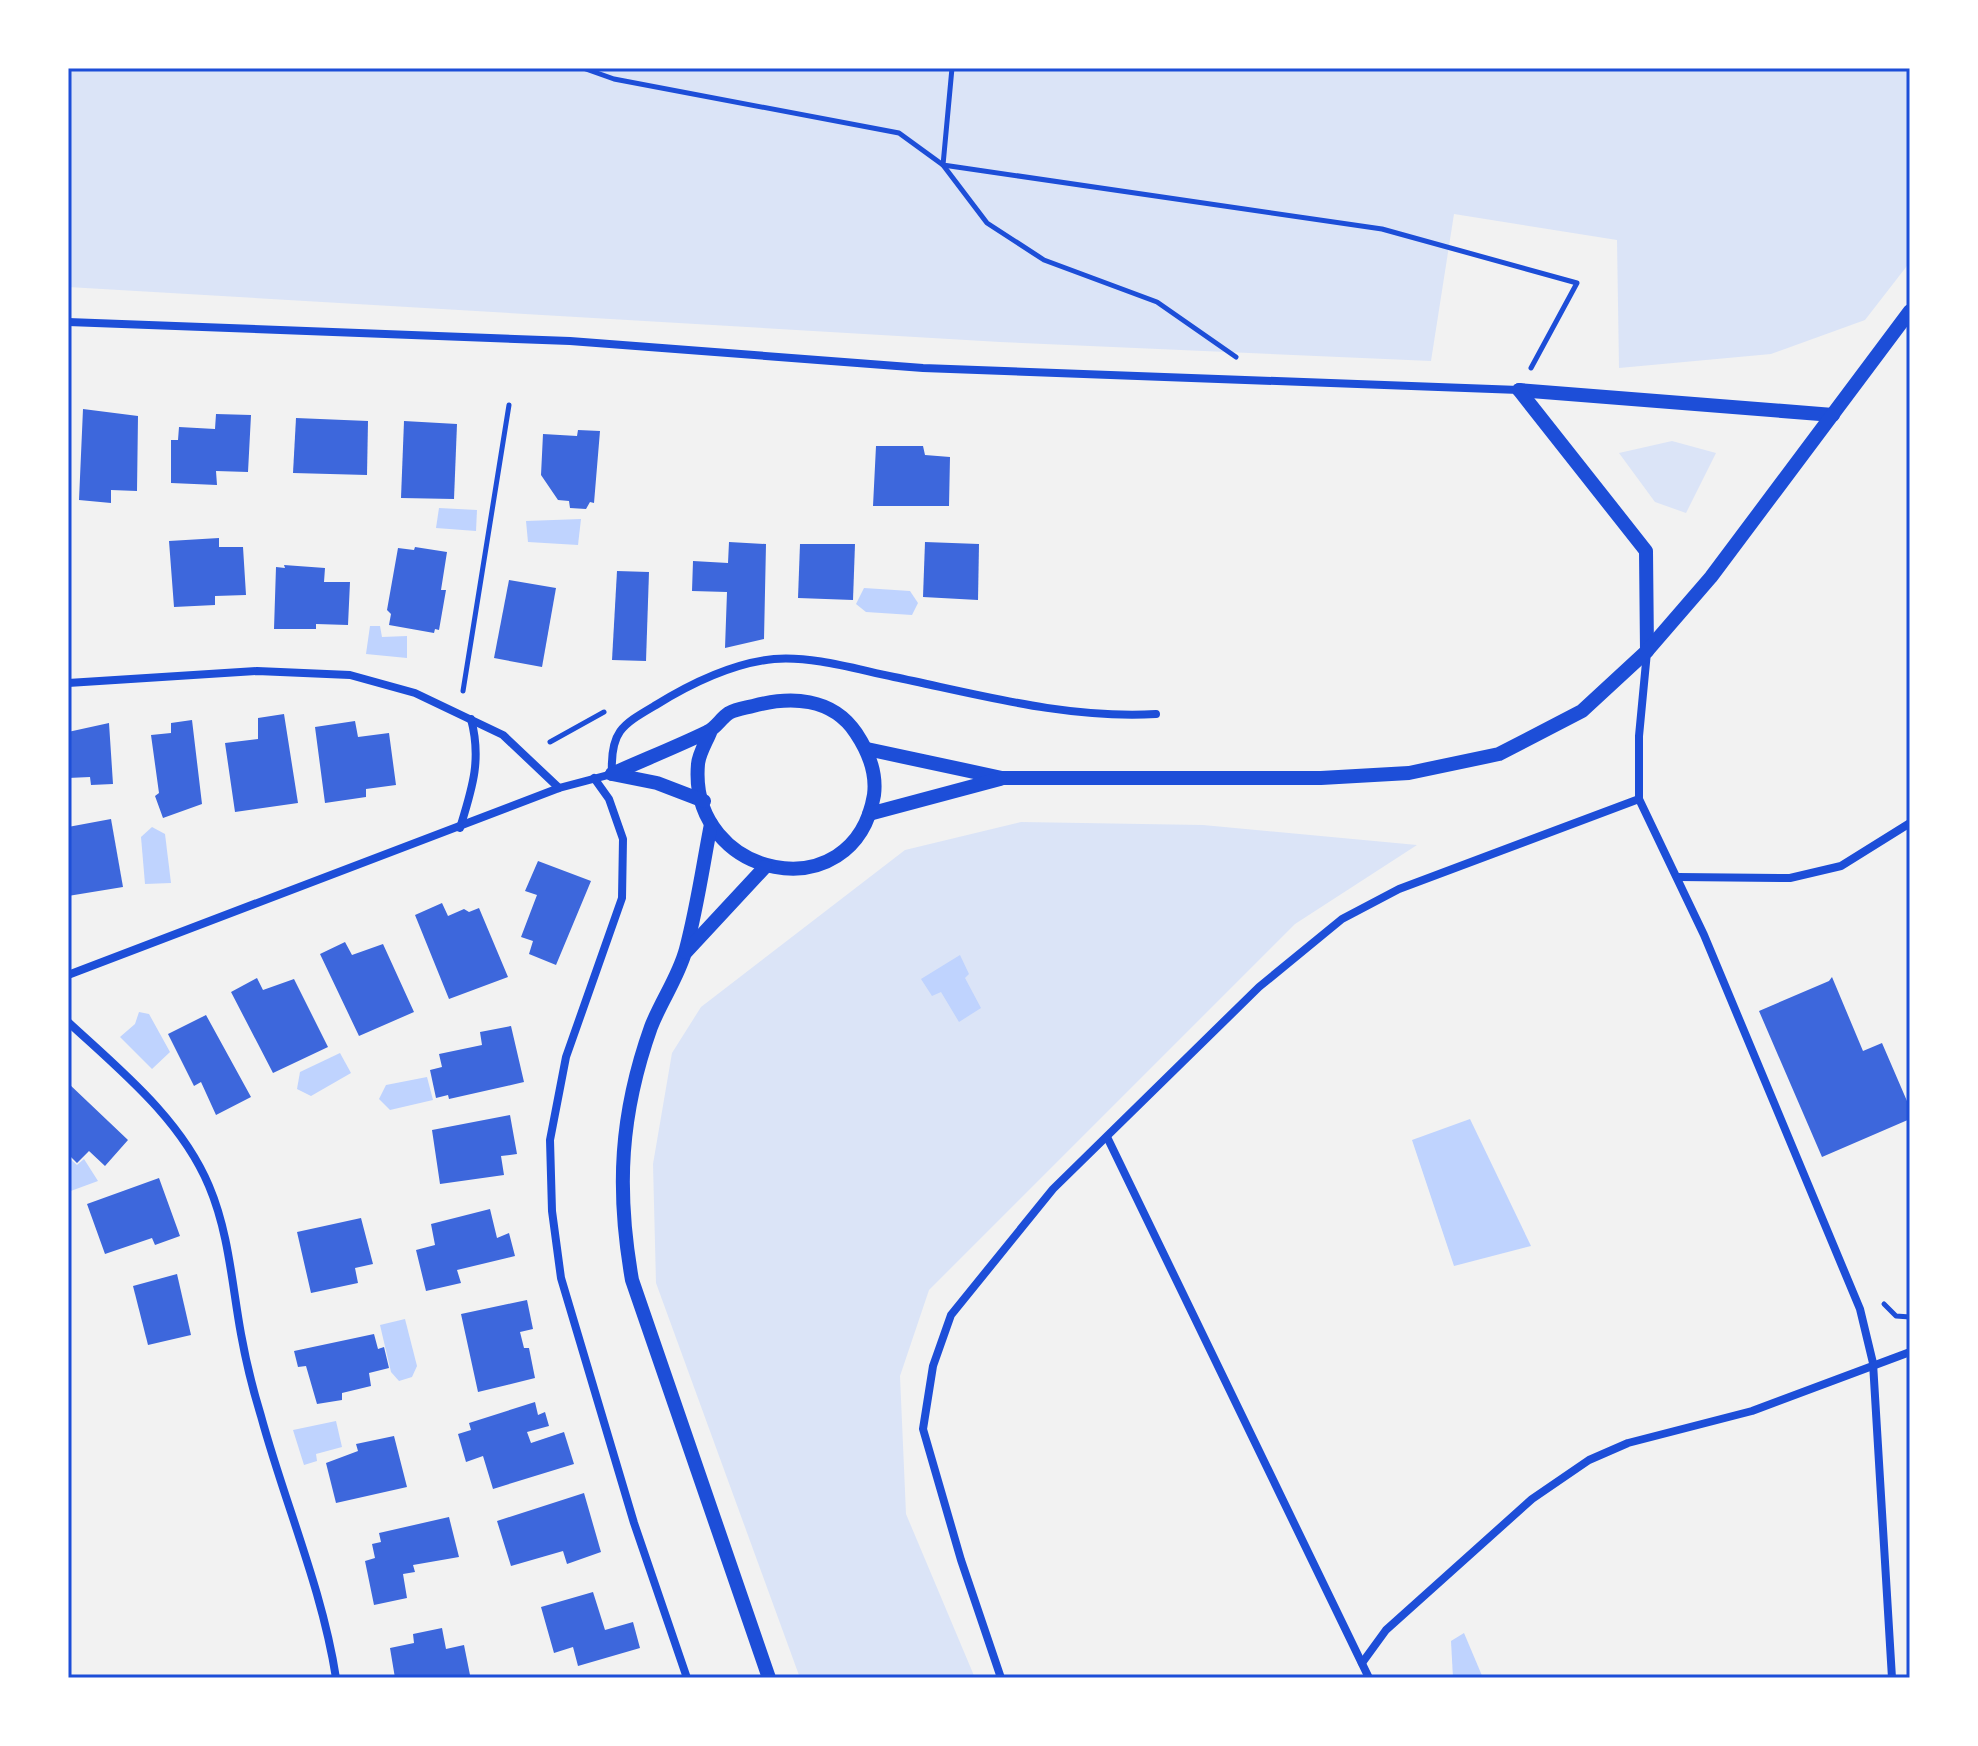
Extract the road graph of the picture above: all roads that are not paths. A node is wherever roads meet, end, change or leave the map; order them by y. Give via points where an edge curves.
1 (1910, 311) edge
2 (68, 322) edge
3 (1519, 390) junction
4 (1833, 415) junction
5 (1647, 651) junction
6 (68, 683) edge
7 (1156, 714) dead end
8 (471, 719) junction
9 (711, 730) junction
10 (867, 749) junction
11 (612, 774) junction
12 (594, 778) junction
13 (1002, 778) junction
14 (559, 788) junction
15 (1639, 799) junction
16 (704, 801) junction
17 (869, 814) junction
18 (1910, 823) edge
19 (711, 824) junction
20 (460, 828) junction
21 (765, 867) junction
22 (1678, 877) junction
23 (685, 953) junction
24 (68, 975) edge
25 (68, 1022) edge
26 (1108, 1139) junction
27 (1910, 1352) edge
28 (1873, 1363) junction
29 (1362, 1663) junction
30 (336, 1678) edge
31 (687, 1678) edge
32 (769, 1678) edge
33 (1001, 1678) edge
34 (1369, 1678) edge
35 (1892, 1678) edge

1 - 4 street
2 - 3 street via 570,341 923,368
3 - 4 street
3 - 5 street via 1646,551
4 - 5 street via 1711,577
5 - 13 street via 1582,711 1499,754 1409,773
5 - 15 street
6 - 8 street via 257,671 350,675 415,693
7 - 11 street via 1105,717 1043,709 824,662 774,659 733,668 673,694 623,725 610,747
8 - 14 street via 503,735
8 - 20 street via 477,769
9 - 10 street via 731,712 778,699 805,700 830,709
9 - 11 street
9 - 16 street via 698,762
10 - 13 street
10 - 17 street via 874,792
11 - 12 street
11 - 16 street via 657,783
12 - 14 street
12 - 31 street via 609,799 623,839 622,898 566,1057 550,1140 552,1211 566,1294
13 - 17 street
14 - 20 street
15 - 22 street
15 - 26 street via 1399,889 1342,919 1259,987
16 - 19 street
17 - 21 street via 857,837 827,860 790,871
18 - 22 street via 1841,866 1790,878
19 - 21 street via 725,843
19 - 23 street
20 - 24 street
21 - 23 street
22 - 28 street via 1860,1309
23 - 32 street via 639,1062 621,1171 623,1226 632,1280
25 - 30 street via 155,1105 209,1186 228,1252 261,1418 329,1631
26 - 29 street
26 - 33 street via 1053,1189 951,1315 933,1366 923,1429
27 - 28 street
28 - 29 street via 1826,1386 1752,1411 1628,1443 1557,1479 1386,1630
28 - 35 street
29 - 34 street

